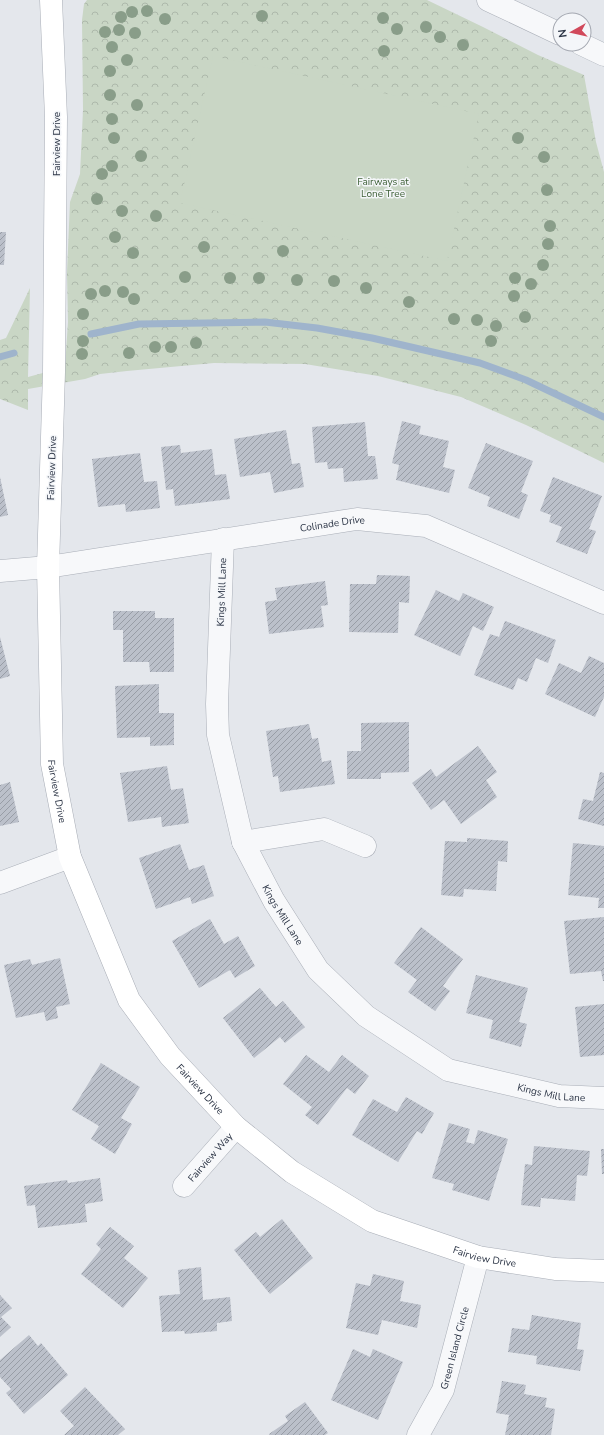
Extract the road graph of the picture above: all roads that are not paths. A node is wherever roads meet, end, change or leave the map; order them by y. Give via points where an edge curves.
1 (51, 0) edge
2 (488, 0) edge
3 (552, 30) edge
4 (592, 49) edge
5 (604, 55) edge
6 (223, 539) junction
7 (48, 567) junction
8 (0, 571) edge
9 (604, 603) edge
10 (243, 842) junction
11 (365, 846) dead end
12 (70, 857) junction
13 (0, 883) edge
14 (604, 1098) edge
15 (236, 1127) junction
16 (184, 1186) dead end
17 (478, 1257) junction
18 (604, 1271) edge
19 (418, 1435) edge

1 - 7 street, Fairview Drive via 56,125 54,372
2 - 3 street
4 - 5 street
6 - 7 street, Colinade Drive
6 - 9 street, Colinade Drive via 357,519 426,526
6 - 10 street, Kings Mill Lane via 218,735
7 - 8 street
7 - 12 street, Fairview Drive via 52,764
10 - 11 street via 324,829
10 - 14 street, Kings Mill Lane via 274,901 318,970 366,1016 448,1070 559,1096
12 - 13 street
12 - 15 street, Fairview Drive via 129,1000 170,1056
15 - 16 street, Fairview Way
15 - 17 street, Fairview Drive via 292,1172 372,1221
17 - 18 street, Fairview Drive via 556,1269
17 - 19 street, Green Island Circle via 443,1390

